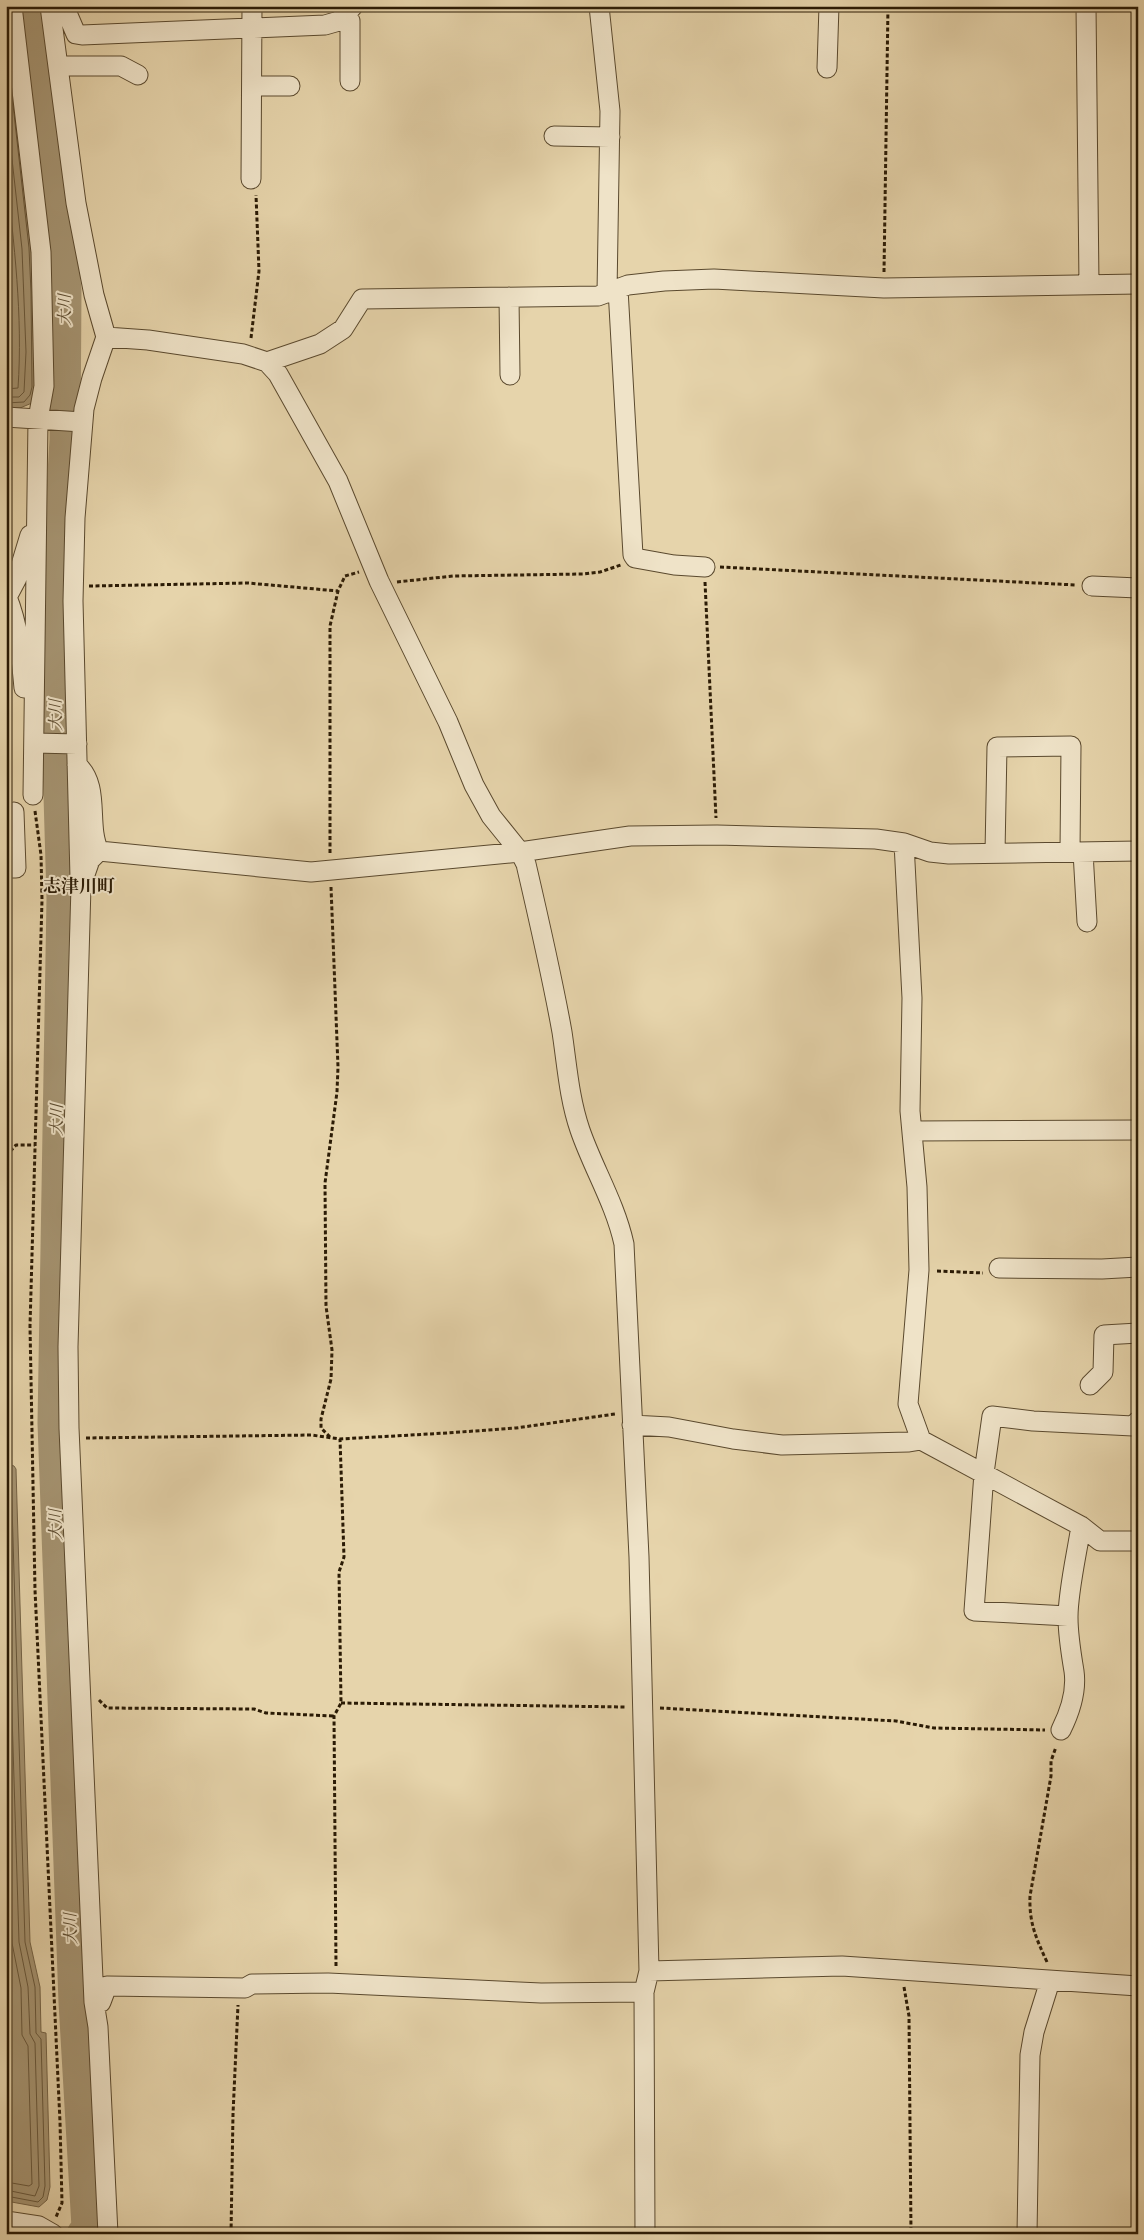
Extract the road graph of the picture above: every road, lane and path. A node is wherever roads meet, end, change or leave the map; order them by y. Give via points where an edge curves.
1 (12, 6) edge
2 (50, 6) edge
3 (64, 6) edge
4 (252, 6) edge
5 (599, 6) edge
6 (829, 6) edge
7 (888, 6) edge
8 (1086, 6) edge
9 (349, 11) edge
10 (252, 26) junction
11 (58, 66) junction
12 (827, 68) dead end
13 (138, 75) dead end
14 (350, 81) dead end
15 (252, 86) junction
16 (290, 86) dead end
17 (554, 136) dead end
18 (610, 137) junction
19 (251, 179) joint
20 (1138, 284) edge
21 (1089, 285) junction
22 (884, 288) junction
23 (613, 291) junction
24 (509, 297) junction
25 (106, 337) junction
26 (249, 356) junction
27 (267, 362) junction
28 (510, 375) dead end
29 (6, 417) edge
30 (42, 419) junction
31 (79, 422) junction
32 (36, 521) junction
33 (635, 558) junction
34 (705, 567) junction
35 (374, 568) junction
36 (86, 578) dead end
37 (381, 586) junction
38 (1092, 586) joint
39 (1138, 588) edge
40 (338, 591) junction
41 (7, 597) edge
42 (36, 738) junction
43 (75, 744) junction
44 (77, 765) junction
45 (33, 796) joint
46 (14, 812) dead end
47 (717, 835) junction
48 (904, 843) junction
49 (99, 851) junction
50 (1138, 851) edge
51 (520, 852) junction
52 (1076, 852) junction
53 (995, 853) junction
54 (6, 868) edge
55 (330, 870) junction
56 (81, 886) junction
57 (1087, 922) dead end
58 (1138, 1130) edge
59 (912, 1131) junction
60 (35, 1145) junction
61 (7, 1156) edge
62 (1138, 1267) edge
63 (998, 1268) joint
64 (918, 1270) junction
65 (1138, 1334) edge
66 (1090, 1385) dead end
67 (631, 1419) junction
68 (1138, 1421) edge
69 (80, 1431) dead end
70 (330, 1437) junction
71 (340, 1439) junction
72 (921, 1440) junction
73 (984, 1473) junction
74 (1081, 1526) junction
75 (1138, 1540) edge
76 (1068, 1616) junction
77 (97, 1694) dead end
78 (341, 1703) junction
79 (643, 1707) junction
80 (334, 1716) junction
81 (1062, 1730) junction
82 (648, 1971) junction
83 (901, 1971) junction
84 (1050, 1982) junction
85 (336, 1983) junction
86 (1138, 1986) edge
87 (239, 1988) junction
88 (644, 1992) junction
89 (94, 2002) junction
90 (6, 2221) edge
91 (50, 2231) edge
92 (108, 2234) edge
93 (231, 2234) edge
94 (645, 2234) edge
95 (910, 2234) edge
96 (1027, 2234) edge

1 - 30 street via 41,252
2 - 11 street
3 - 10 street via 72,29 82,35
4 - 10 street
5 - 18 street
6 - 12 street
7 - 22 path
8 - 21 street
9 - 10 street via 333,24
9 - 14 street
10 - 15 street
11 - 13 street via 121,66
11 - 25 street via 75,195 94,295
15 - 16 street
15 - 19 street
17 - 18 street
18 - 23 street
19 - 26 path via 255,182 259,271
20 - 21 street
21 - 22 street
22 - 23 street via 714,279 664,281
23 - 24 street via 598,296
23 - 33 street via 631,550
24 - 27 street via 362,299 343,329 320,344
24 - 28 street
25 - 26 street via 167,342
25 - 31 street
26 - 27 street
27 - 35 street via 278,374 338,481
29 - 30 street
30 - 31 street
30 - 32 street
31 - 43 street via 73,601
32 - 41 street via 17,578
32 - 42 street
33 - 34 street
33 - 37 path via 600,572 453,576
34 - 38 path
34 - 47 path
35 - 37 street
35 - 40 path via 345,576
36 - 40 path via 88,586 248,583
37 - 51 street via 448,722 474,785 491,816
38 - 39 street
40 - 55 path via 330,626
41 - 42 street via 17,626 26,699
42 - 43 street
42 - 45 street
43 - 44 street
44 - 49 street via 88,780 94,812 94,840
44 - 56 street
45 - 60 path via 41,855 42,900
46 - 54 street via 16,868
47 - 48 street via 876,839
47 - 51 street via 630,836
48 - 53 street via 930,852
48 - 59 street via 912,998
49 - 55 street via 311,872
49 - 56 street via 90,860
50 - 52 street
51 - 55 street
51 - 67 street via 526,864 550,966 569,1085 580,1130 620,1224 624,1244
52 - 53 street
52 - 53 street via 1071,746 997,746
52 - 57 street
55 - 70 path via 338,1067 325,1184 325,1281 332,1350 331,1379 321,1428
56 - 89 street via 68,1347
58 - 59 street
59 - 64 street via 917,1187
60 - 61 path via 16,1145
60 - 91 path via 30,1326 34,1551 62,2203
62 - 63 street
63 - 64 path via 983,1273
64 - 72 street via 908,1404
65 - 66 street via 1104,1335 1103,1372
67 - 71 path
67 - 72 street via 782,1445
67 - 79 street
68 - 73 street via 1133,1426 992,1416
69 - 70 path via 85,1438
70 - 71 path
71 - 78 path via 344,1557 339,1572
72 - 73 street
73 - 74 street
73 - 76 street via 974,1611
74 - 75 street via 1100,1541
74 - 76 street
76 - 81 street via 1073,1696
77 - 80 path via 99,1702 107,1708 254,1709 266,1713
78 - 79 path
78 - 80 path
79 - 81 path via 896,1721 934,1728
79 - 82 street
80 - 85 path
81 - 84 path via 1052,1760 1029,1915 1051,1972
82 - 83 street via 842,1966
82 - 88 street
83 - 84 street
83 - 95 path via 908,2016
84 - 86 street
84 - 96 street via 1030,2055
85 - 87 street via 252,1984
85 - 88 street via 541,1993
87 - 89 street via 107,1986 101,2002
87 - 93 path
88 - 94 street
89 - 92 street
90 - 91 street via 32,2224

